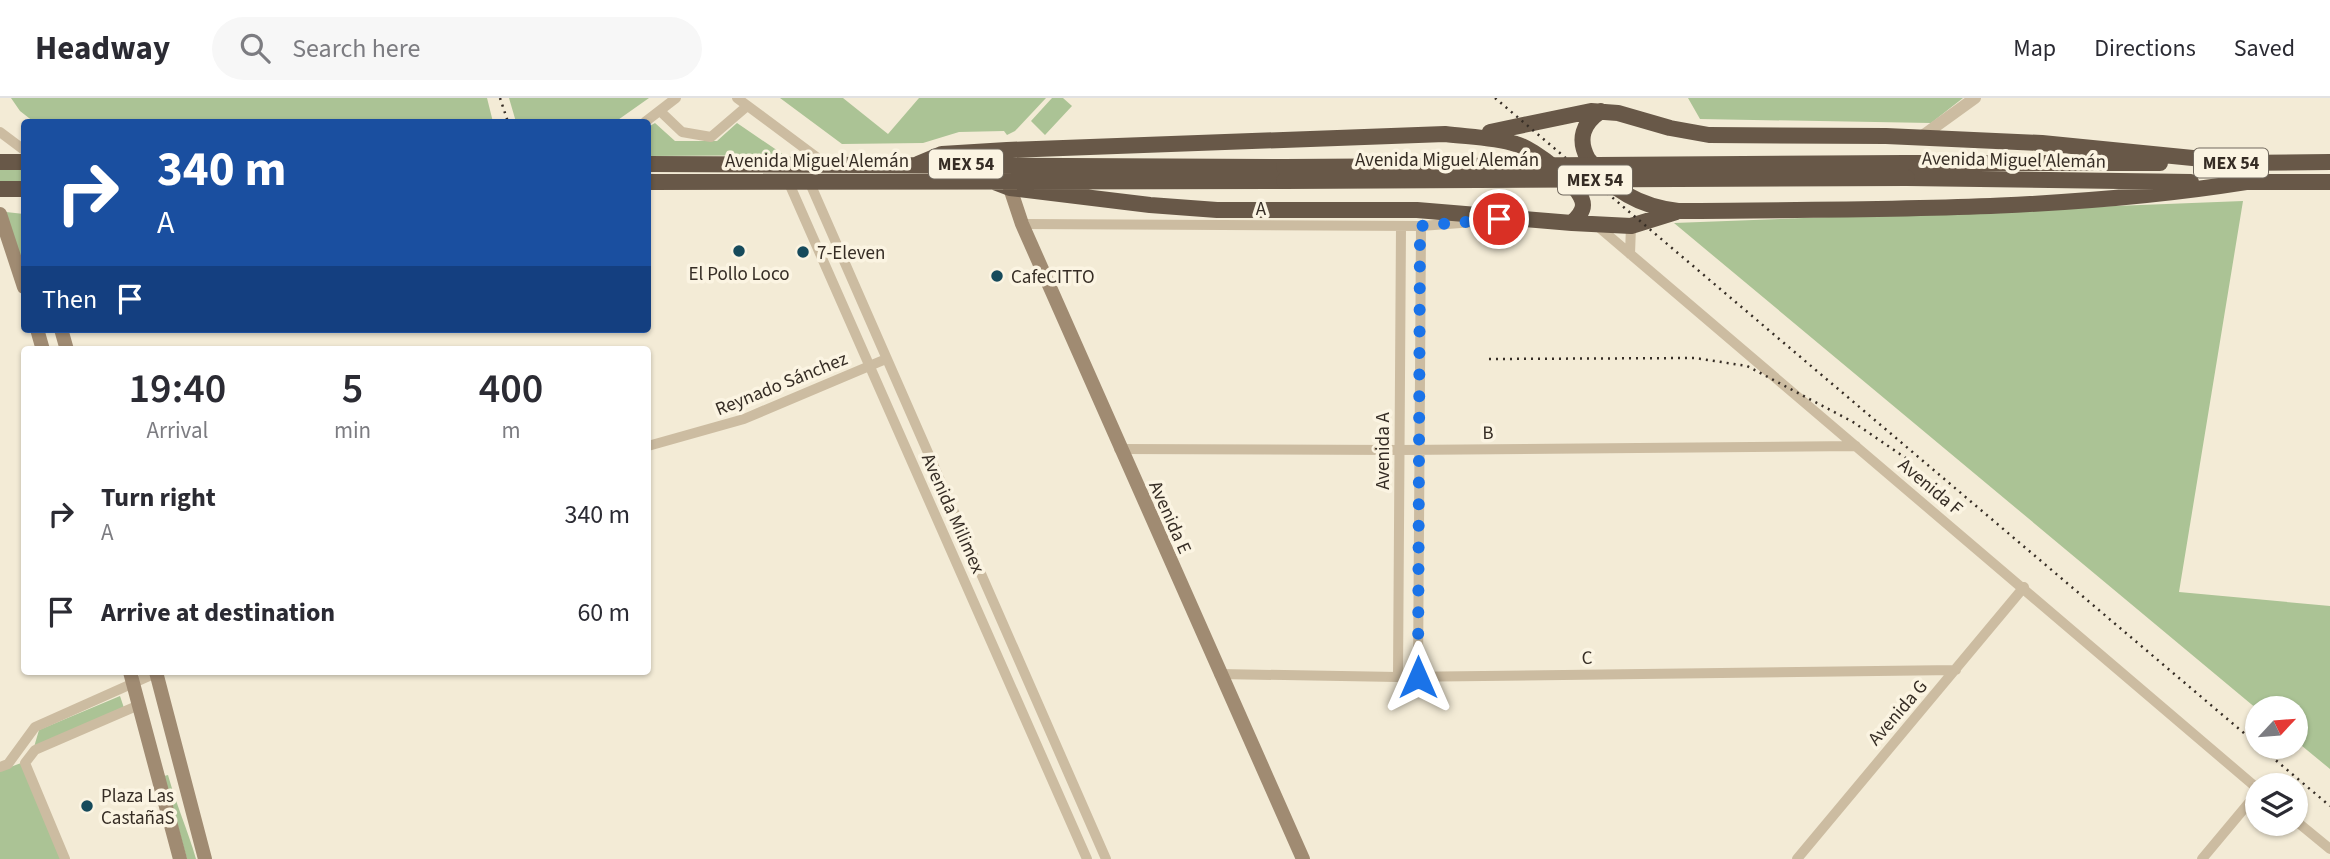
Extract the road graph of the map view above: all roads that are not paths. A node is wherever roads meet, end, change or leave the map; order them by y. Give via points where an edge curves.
1 (676, 98) edge
2 (737, 98) edge
3 (1975, 98) edge
4 (746, 107) junction
5 (1601, 111) junction
6 (661, 112) junction
7 (650, 119) edge
8 (0, 132) edge
9 (1445, 134) junction
10 (1921, 137) junction
11 (21, 148) edge
12 (0, 162) edge
13 (21, 162) edge
14 (823, 163) junction
15 (2243, 163) junction
16 (2330, 163) edge
17 (651, 164) edge
18 (919, 164) junction
19 (1284, 174) junction
20 (989, 180) junction
21 (789, 181) junction
22 (808, 181) junction
23 (651, 182) edge
24 (2246, 182) junction
25 (2330, 182) edge
26 (1010, 188) junction
27 (0, 189) edge
28 (21, 189) edge
29 (1678, 211) junction
30 (0, 214) edge
31 (1577, 217) junction
32 (1499, 219) junction
33 (1022, 224) junction
34 (1401, 226) junction
35 (1420, 226) junction
36 (1597, 226) junction
37 (1631, 226) junction
38 (1630, 254) junction
39 (21, 278) edge
40 (886, 359) junction
41 (870, 367) junction
42 (651, 445) edge
43 (1856, 446) junction
44 (1119, 449) junction
45 (1400, 450) junction
46 (1420, 450) junction
47 (1399, 577) junction
48 (1419, 577) junction
49 (2024, 587) junction
50 (1956, 670) junction
51 (1219, 674) junction
52 (143, 676) edge
53 (1398, 677) junction
54 (1418, 677) junction
55 (139, 705) junction
56 (4, 765) edge
57 (2245, 779) edge
58 (2245, 806) edge
59 (2308, 831) edge
60 (2330, 849) edge
61 (65, 859) edge
62 (180, 859) edge
63 (205, 859) edge
64 (1087, 859) edge
65 (1106, 859) edge
66 (1303, 859) edge
67 (1797, 859) edge
68 (2202, 859) edge

1 - 6 street
2 - 4 street
3 - 10 street
4 - 6 street via 710,137 682,132
4 - 14 street
5 - 9 highway via 1504,131
5 - 10 highway via 1709,135
5 - 29 highway via 1589,120 1583,134 1588,159 1634,200
6 - 7 street
8 - 11 street
9 - 18 highway via 1007,150 942,154
9 - 31 highway via 1501,140 1531,149 1577,190 1583,204
10 - 15 highway via 2042,143
12 - 13 highway
14 - 17 highway, Avenida Miguel Alemán / MEX 54
14 - 18 highway, Avenida Miguel Alemán / MEX 54
15 - 16 highway, Avenida Miguel Alemán / MEX 54
15 - 19 highway, Avenida Miguel Alemán / MEX 54, bridge
18 - 19 highway, Avenida Miguel Alemán / MEX 54
19 - 20 highway, Avenida Miguel Alemán / MEX 54
19 - 24 highway, Avenida Miguel Alemán / MEX 54, bridge
20 - 22 highway, Avenida Miguel Alemán / MEX 54
20 - 26 highway
21 - 22 highway, Avenida Miguel Alemán / MEX 54
21 - 23 highway, Avenida Miguel Alemán / MEX 54
21 - 41 street, Avenida Milimex
22 - 40 street, Avenida Milimex
24 - 25 highway, Avenida Miguel Alemán / MEX 54
24 - 29 highway via 2138,196 1964,207
26 - 32 highway via 1217,210 1417,211
26 - 33 main road, Avenida E
27 - 28 highway
29 - 37 highway
30 - 39 main road
31 - 32 highway
31 - 36 highway
32 - 35 street, A
33 - 34 street, A
33 - 44 main road, Avenida E
34 - 35 street, A
34 - 45 street, Avenida A
35 - 46 street, Avenida A
36 - 37 highway
36 - 38 street, Avenida F
37 - 38 street
38 - 43 street, Avenida F
40 - 41 street, Reynado Sánchez
40 - 65 street, Avenida Milimex
41 - 42 street, Reynado Sánchez via 744,419
41 - 64 street, Avenida Milimex
43 - 46 street, B
43 - 49 street, Avenida F
44 - 45 street, B
44 - 51 main road, Avenida E
45 - 46 street, B
45 - 47 street, Avenida A
46 - 48 street, Avenida A
47 - 48 street
47 - 53 street, Avenida A
48 - 54 street, Avenida A
49 - 50 street, Avenida G
49 - 57 street, Avenida F
50 - 54 street, C
50 - 67 street, Avenida G
51 - 53 street, C
51 - 66 main road, Avenida E
52 - 55 main road
52 - 56 street via 36,727
52 - 63 main road via 176,747
53 - 54 street, C
55 - 61 street via 35,750 25,763
55 - 62 main road
58 - 68 street
59 - 60 street

